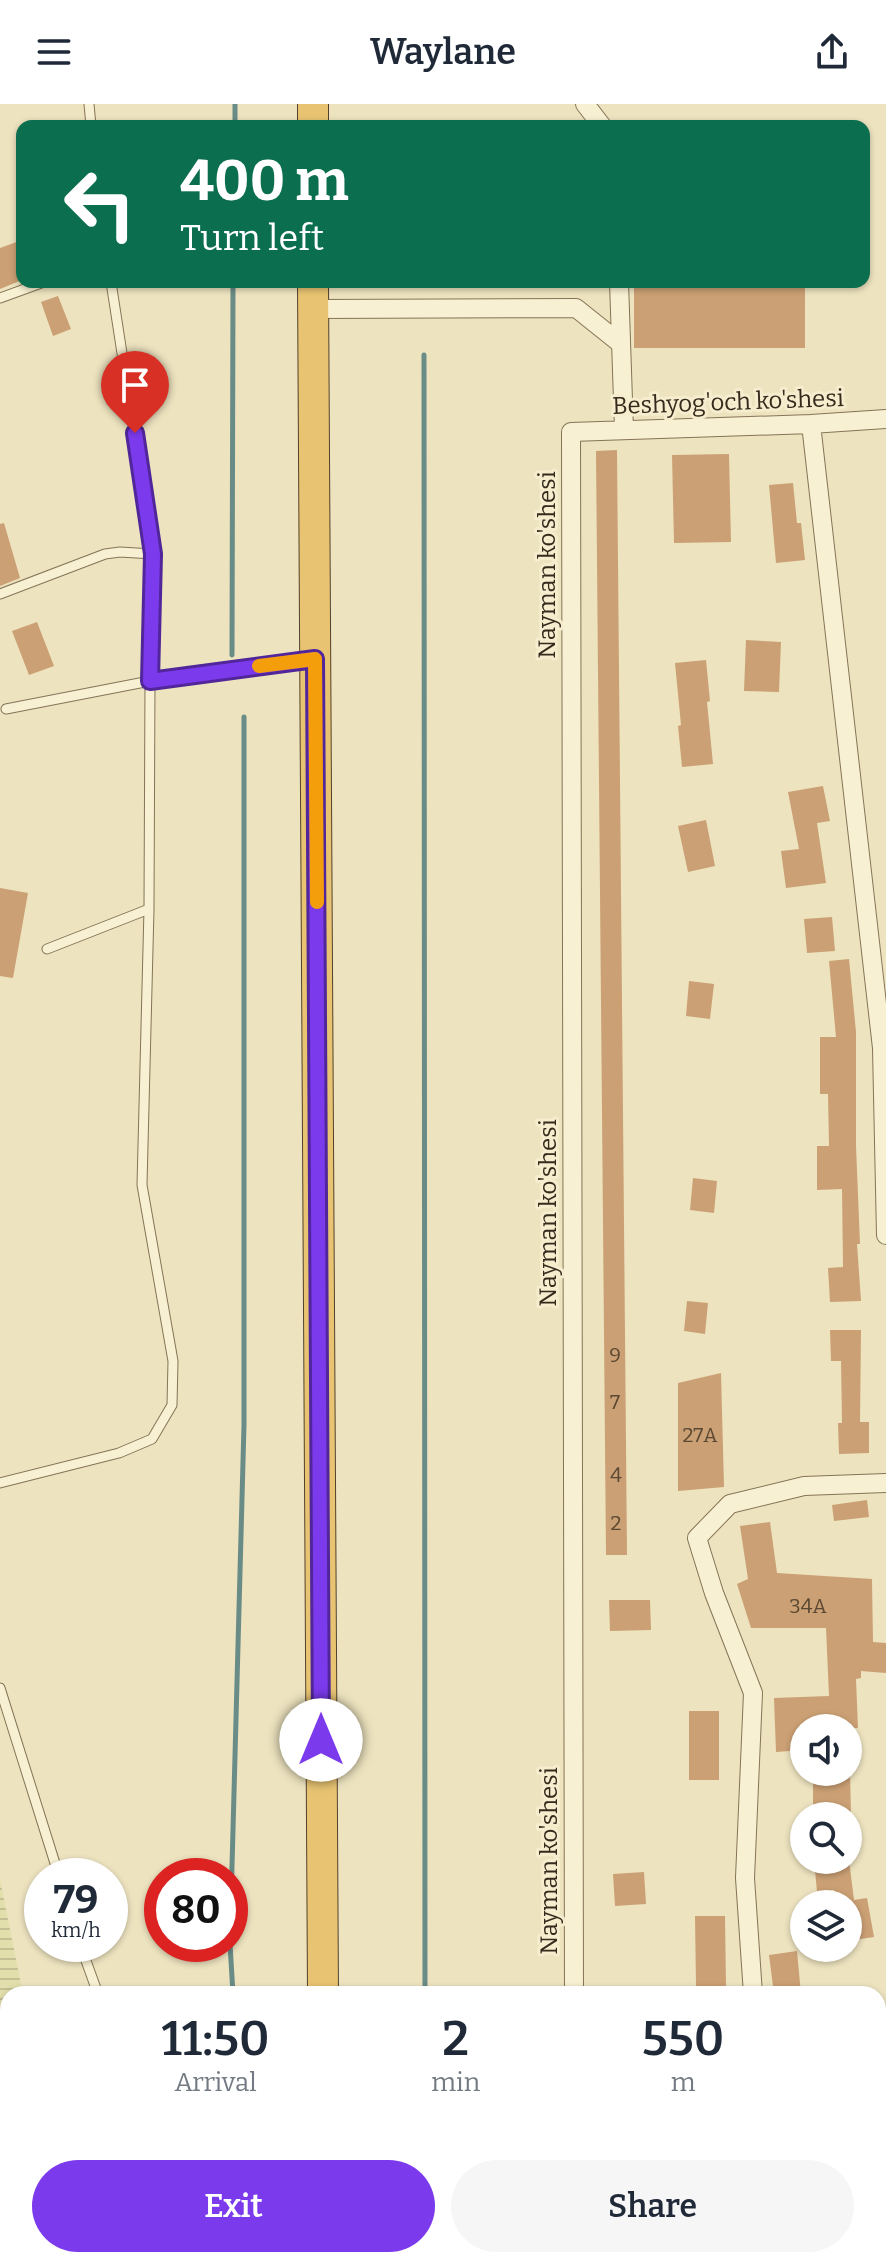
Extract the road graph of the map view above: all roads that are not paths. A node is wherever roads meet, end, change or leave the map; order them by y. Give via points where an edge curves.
1 (585, 104) edge
2 (597, 120) edge
3 (28, 288) edge
4 (112, 288) edge
5 (619, 288) edge
6 (314, 295) edge
7 (0, 298) edge
8 (621, 344) junction
9 (886, 419) edge
10 (811, 424) junction
11 (624, 430) junction
12 (571, 432) joint
13 (153, 554) junction
14 (0, 594) edge
15 (315, 659) junction
16 (150, 681) junction
17 (6, 709) dead end
18 (149, 909) junction
19 (47, 949) dead end
20 (886, 1235) edge
21 (0, 1483) edge
22 (886, 1483) edge
23 (0, 1688) edge
24 (53, 1858) edge
25 (86, 1962) edge
26 (95, 1986) edge
27 (323, 1986) edge
28 (574, 1986) edge
29 (752, 1986) edge

1 - 2 street
3 - 7 lane
4 - 13 lane
5 - 8 street
6 - 8 street via 576,308
6 - 15 highway
8 - 11 street
9 - 10 street, Beshyog'och ko'shesi
10 - 11 street, Beshyog'och ko'shesi
10 - 20 street via 882,1048
11 - 12 street, Beshyog'och ko'shesi
12 - 28 street, Nayman ko'shesi
13 - 14 lane via 105,554
13 - 16 lane
15 - 16 lane
15 - 27 highway
16 - 17 lane
16 - 18 lane
18 - 19 lane
18 - 21 lane via 142,1185 173,1361 172,1405 152,1439 119,1453
22 - 29 street via 804,1486 730,1504 697,1538 753,1693 745,1878
23 - 24 lane
25 - 26 lane

